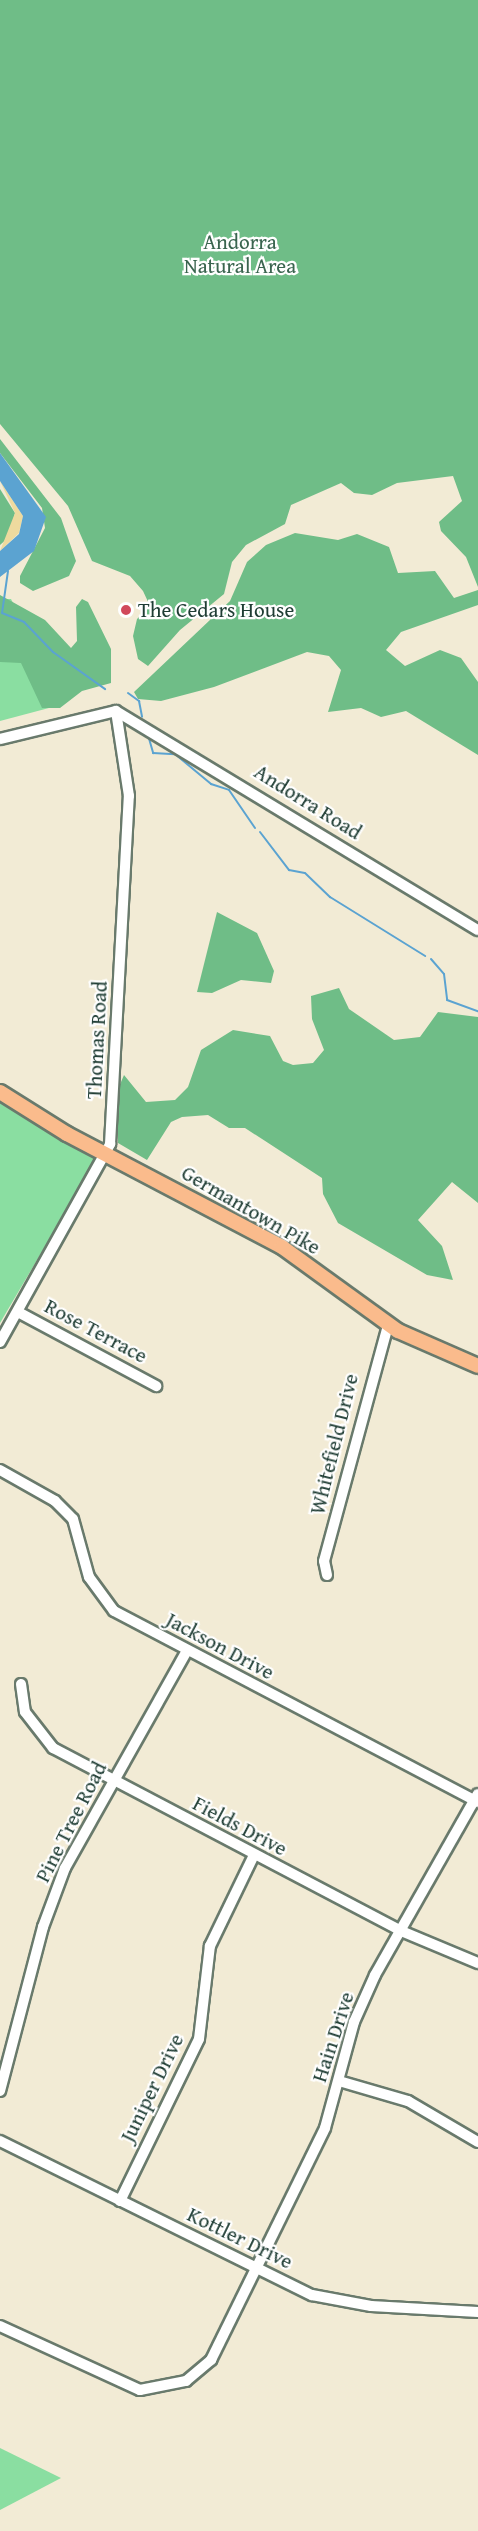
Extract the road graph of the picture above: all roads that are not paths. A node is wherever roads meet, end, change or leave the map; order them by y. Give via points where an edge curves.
1 (116, 711) junction
2 (0, 739) edge
3 (478, 930) edge
4 (0, 1092) edge
5 (108, 1155) junction
6 (18, 1312) junction
7 (388, 1325) junction
8 (0, 1342) edge
9 (478, 1366) edge
10 (156, 1386) dead end
11 (0, 1470) edge
12 (327, 1575) dead end
13 (187, 1651) junction
14 (21, 1684) dead end
15 (112, 1781) junction
16 (477, 1799) edge
17 (254, 1855) junction
18 (399, 1930) junction
19 (478, 1963) edge
20 (339, 2081) junction
21 (0, 2091) edge
22 (0, 2141) edge
23 (478, 2142) edge
24 (120, 2201) junction
25 (257, 2267) junction
26 (478, 2312) edge
27 (0, 2326) edge

1 - 2 street
1 - 3 street, Andorra Road
1 - 5 street, Thomas Road via 129,796
4 - 5 main road, Germantown Pike
5 - 6 street, Thomas Road
5 - 7 main road, Germantown Pike via 282,1247
6 - 8 street, Thomas Road
6 - 10 street, Rose Terrace
7 - 9 main road, Germantown Pike
7 - 12 street, Whitefield Drive via 324,1561
11 - 13 street, Jackson Drive via 55,1501 73,1519 89,1578 114,1611
13 - 15 street, Pine Tree Road
13 - 16 street, Jackson Drive
14 - 15 street, Fields Drive via 25,1712 42,1736
15 - 17 street, Fields Drive
15 - 21 street, Pine Tree Road via 65,1868 43,1927
16 - 18 street, Hain Drive
17 - 18 street, Fields Drive
17 - 24 street, Juniper Drive via 210,1946 199,2038
18 - 19 street, Fields Drive
18 - 20 street, Hain Drive via 354,2022
20 - 23 street via 408,2101
20 - 25 street, Hain Drive via 325,2128
22 - 24 street, Kottler Drive
24 - 25 street, Kottler Drive
25 - 26 street, Kottler Drive via 337,2303
25 - 27 street, Hain Drive via 211,2360 186,2380 163,2388 121,2385

